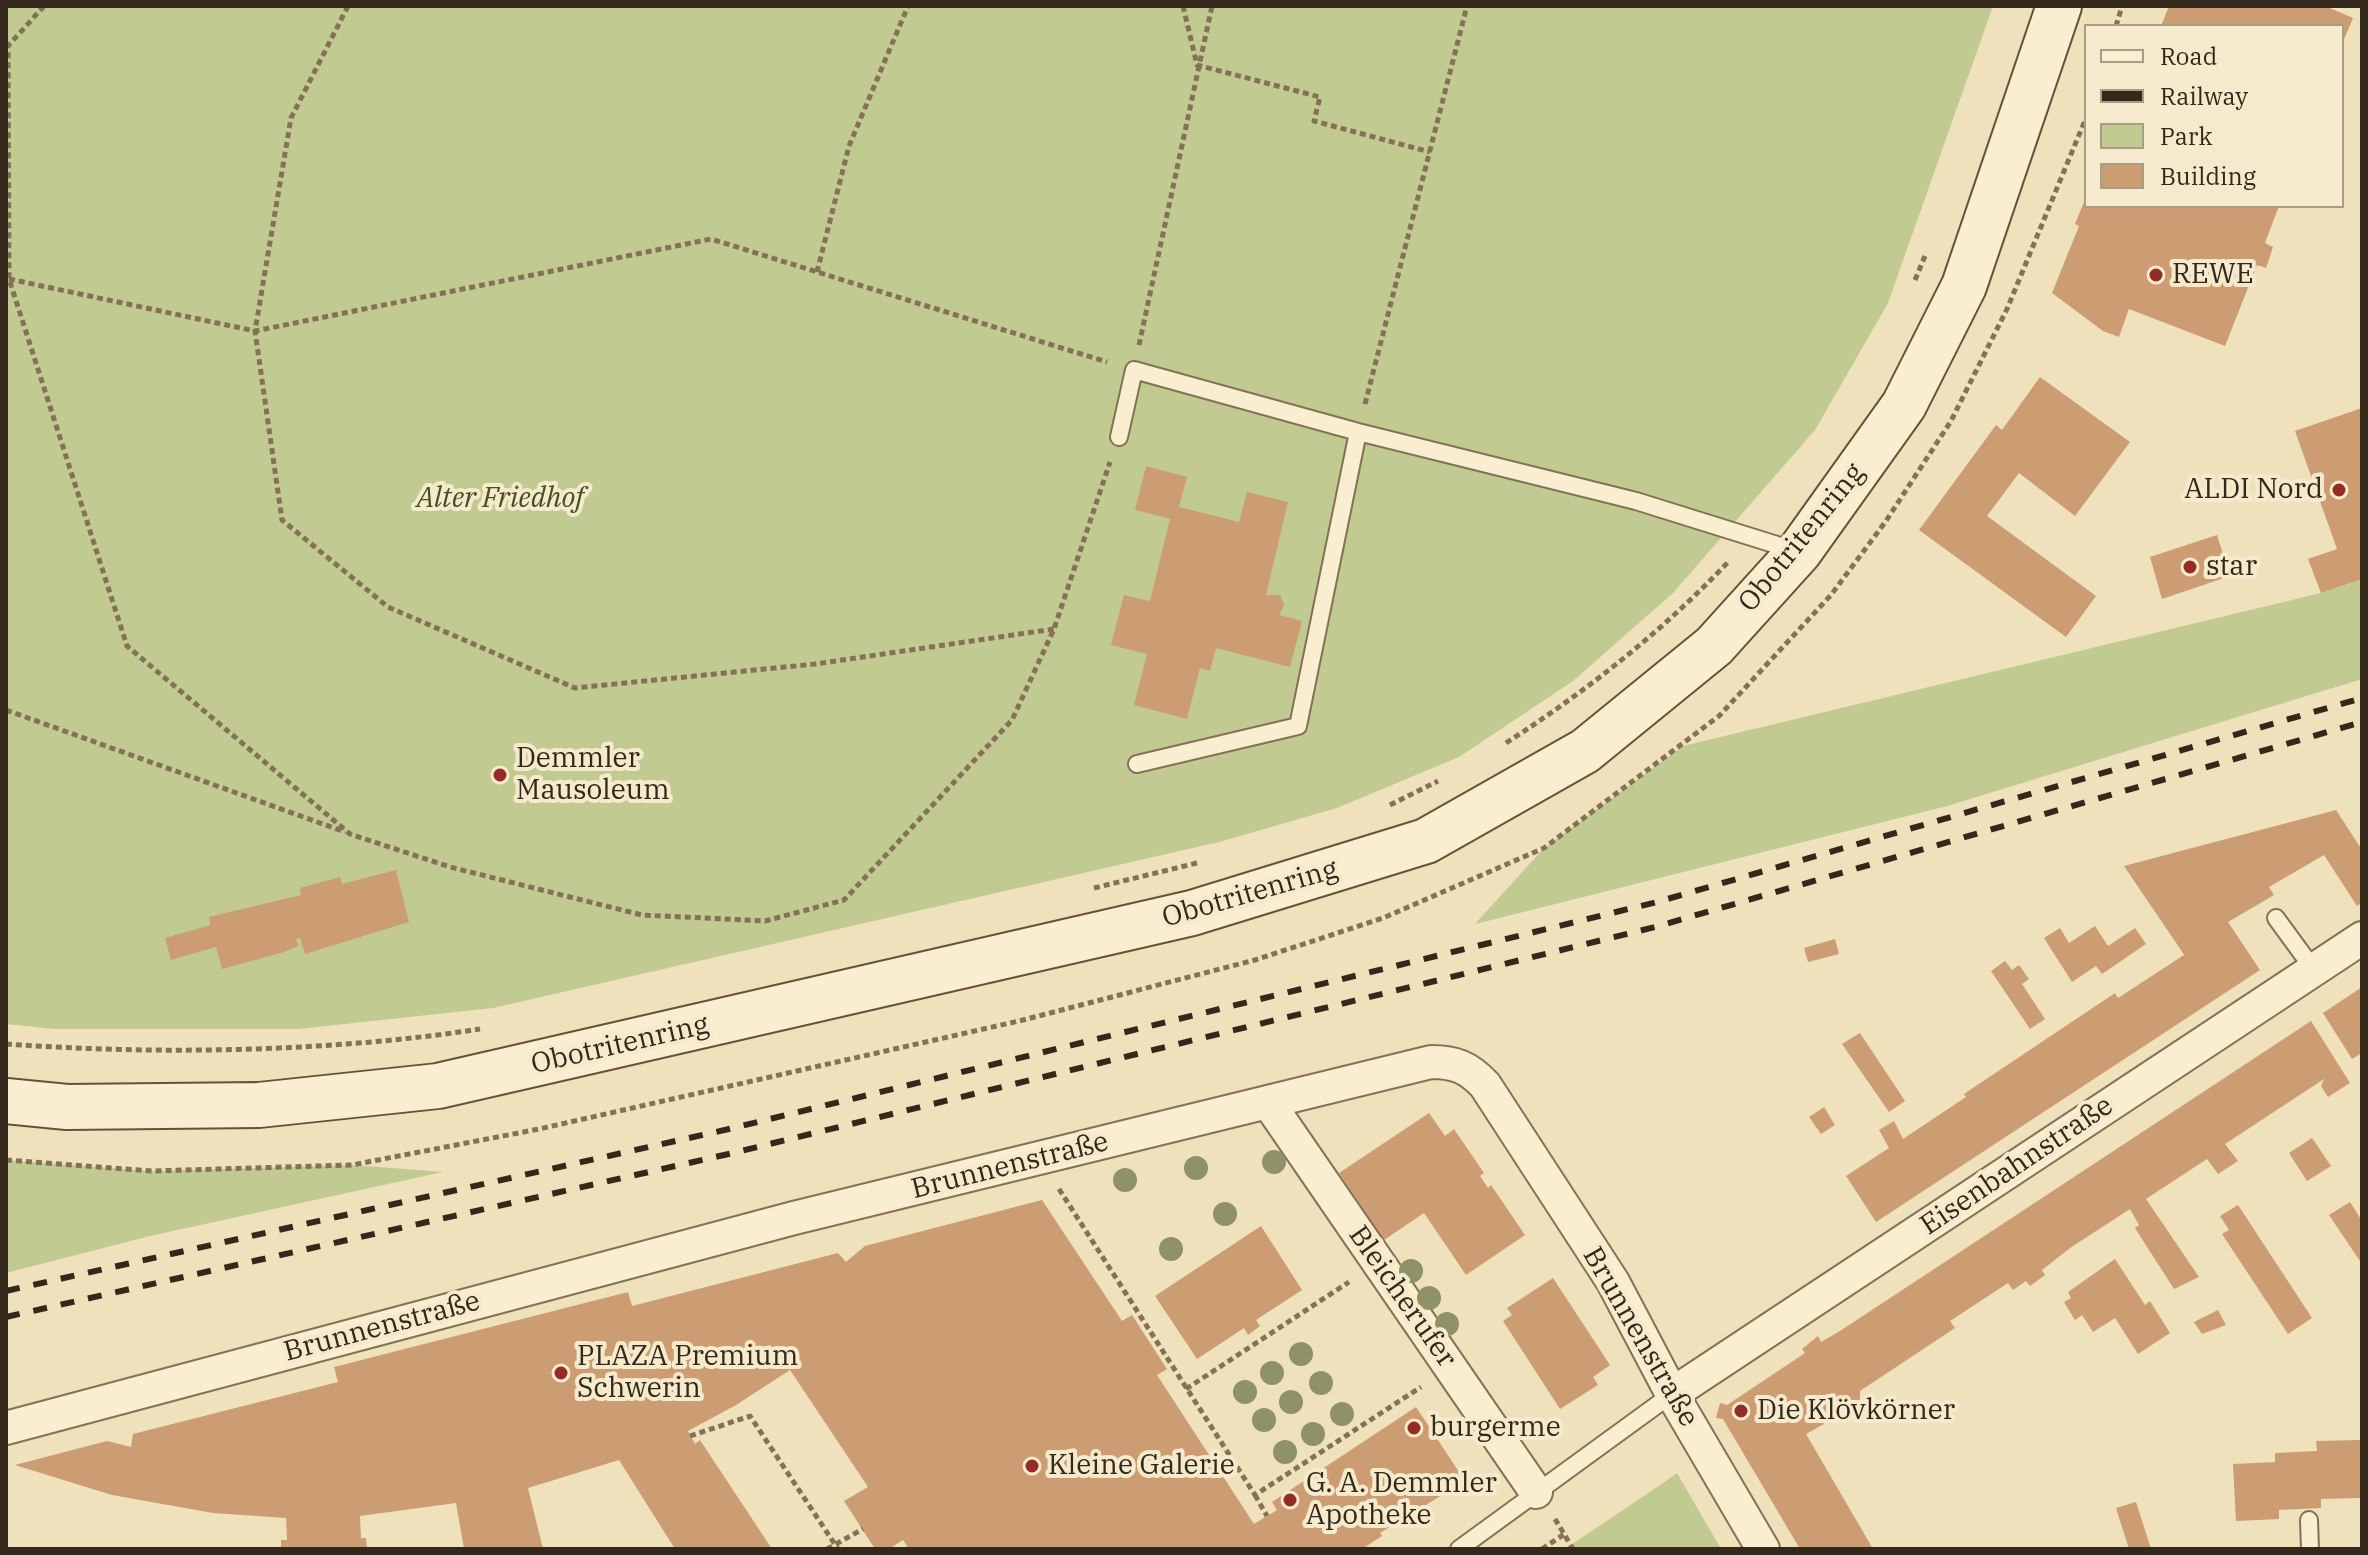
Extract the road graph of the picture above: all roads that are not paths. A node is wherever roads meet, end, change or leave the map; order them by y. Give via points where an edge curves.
1 (2059, 6) edge
2 (1358, 432) junction
3 (1119, 437) road end
4 (1799, 552) junction
5 (1137, 764) dead end
6 (2276, 918) dead end
7 (2362, 938) edge
8 (2314, 970) junction
9 (6, 1101) edge
10 (1268, 1102) junction
11 (1672, 1394) junction
12 (6, 1428) edge
13 (1536, 1492) junction
14 (2309, 1520) dead end
15 (1459, 1549) edge
16 (1763, 1549) edge
17 (2310, 1549) edge

1 - 4 street, Obotritenring via 1964,286 1904,405
2 - 3 lane via 1134,370
2 - 4 lane via 1636,501
2 - 5 lane via 1298,726
4 - 9 street, Obotritenring via 1714,646 1585,751 1426,841 1207,909 438,1086 259,1105 67,1107
6 - 8 lane
7 - 8 street, Eisenbahnstraße
8 - 11 street, Eisenbahnstraße
10 - 11 street, Brunnenstraße via 1431,1062 1468,1068 1485,1085 1613,1282
10 - 12 street, Brunnenstraße via 794,1218
10 - 13 street, Bleicherufer
11 - 13 lane
11 - 16 street, Brunnenstraße
13 - 15 lane
14 - 17 lane

